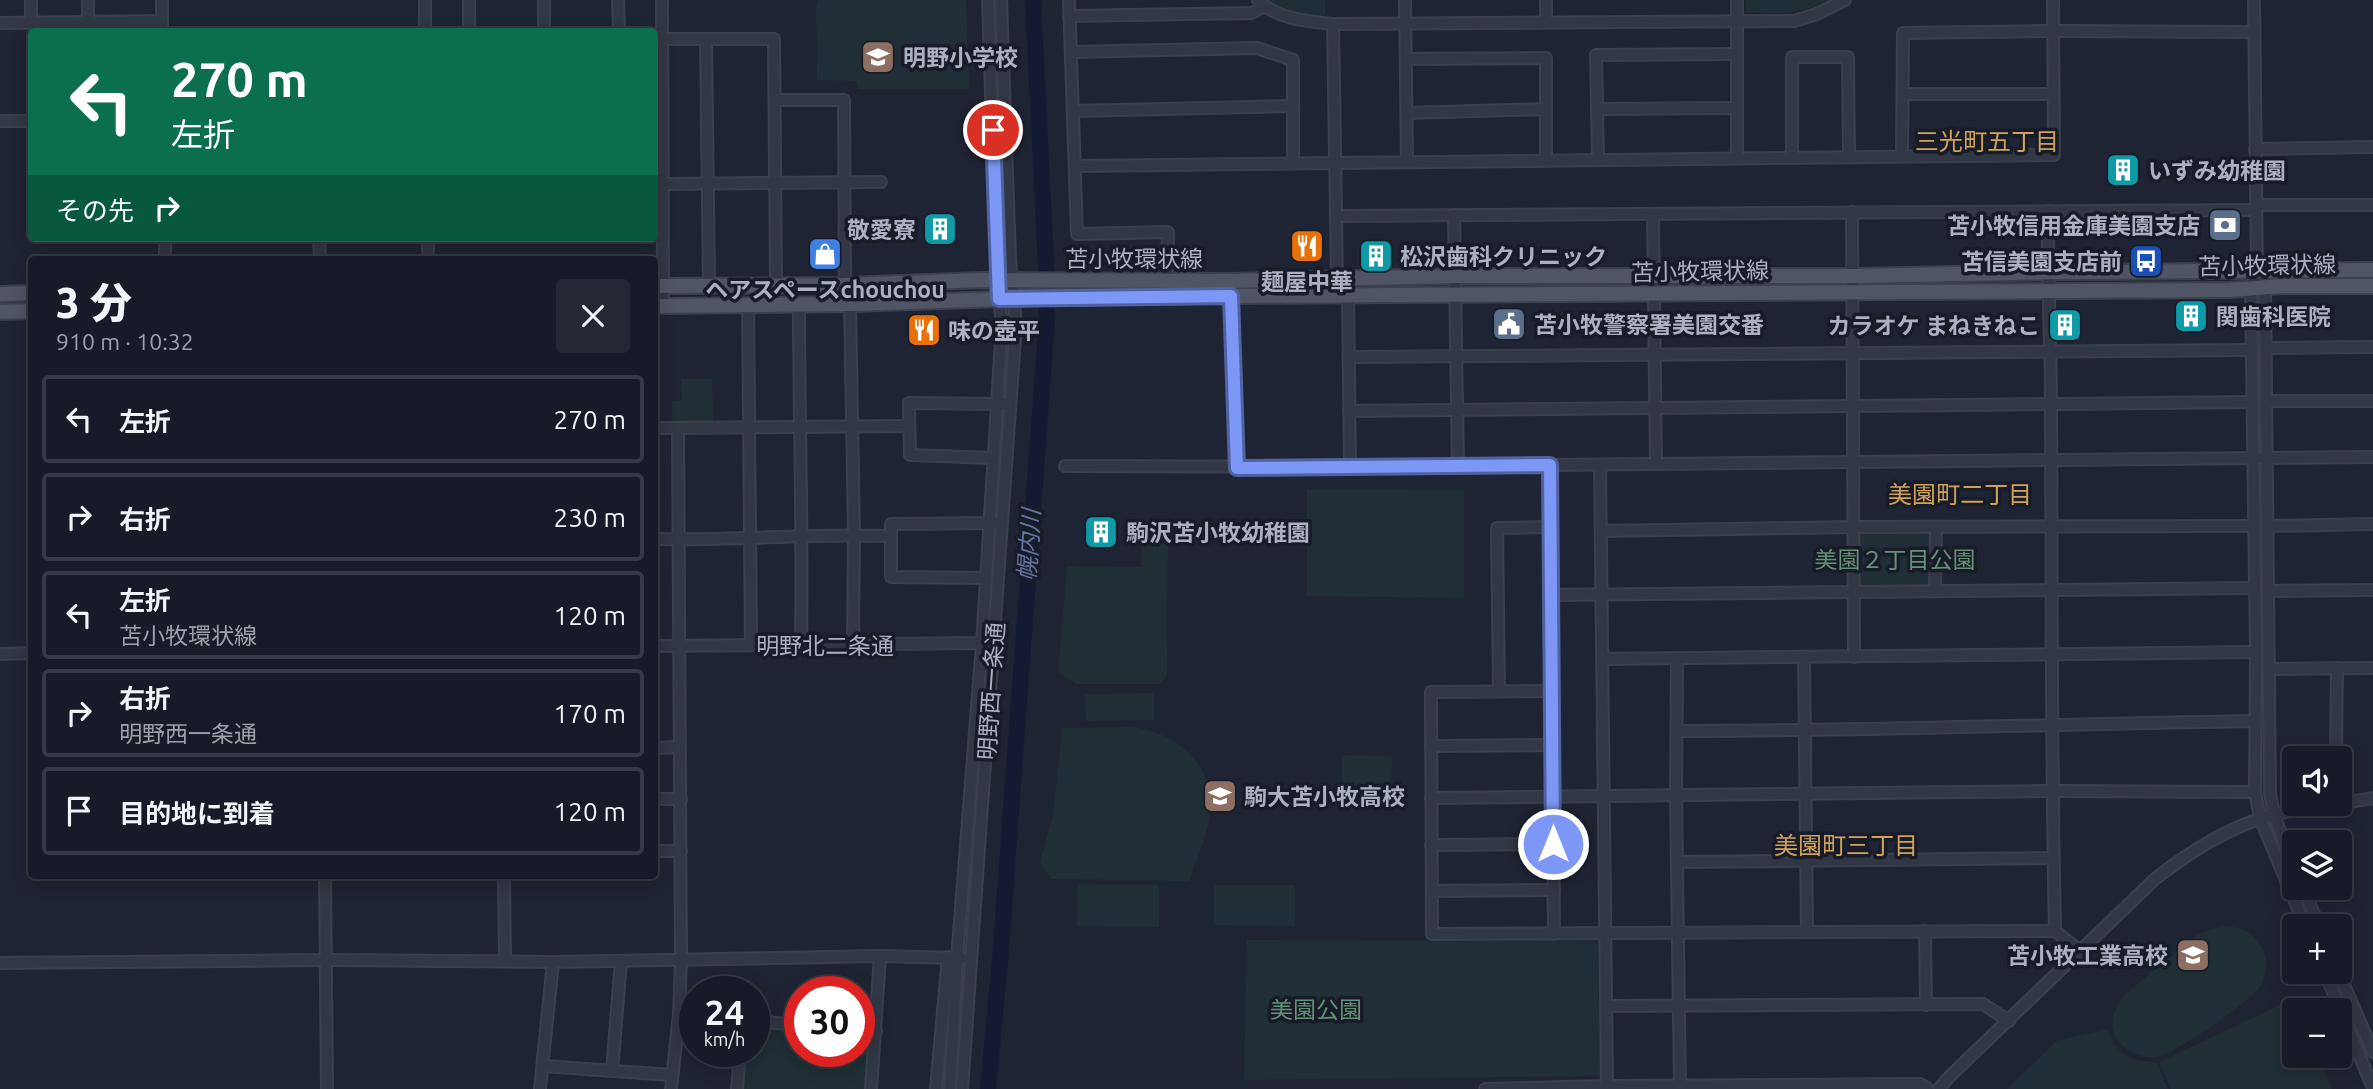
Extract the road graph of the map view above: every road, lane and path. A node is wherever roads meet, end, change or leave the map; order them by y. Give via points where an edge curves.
1 (32, 0) edge
2 (88, 0) edge
3 (162, 0) edge
4 (425, 0) edge
5 (469, 0) edge
6 (544, 0) edge
7 (618, 0) edge
8 (662, 0) edge
9 (988, 0) edge
10 (1001, 0) edge
11 (1069, 0) edge
12 (1405, 0) edge
13 (1546, 0) edge
14 (1737, 0) edge
15 (1845, 0) edge
16 (2053, 0) edge
17 (2254, 0) edge
18 (1261, 3) edge
19 (1069, 16) junction
20 (1737, 21) junction
21 (88, 22) junction
22 (1406, 22) junction
23 (1546, 22) junction
24 (0, 23) edge
25 (31, 23) junction
26 (1333, 24) junction
27 (162, 26) edge
28 (425, 28) edge
29 (469, 28) edge
30 (544, 28) edge
31 (619, 28) edge
32 (2054, 31) junction
33 (2255, 32) junction
34 (658, 39) edge
35 (706, 39) junction
36 (1071, 52) junction
37 (1737, 54) junction
38 (1406, 59) junction
39 (1903, 94) junction
40 (2053, 94) junction
41 (775, 100) junction
42 (658, 105) edge
43 (1293, 106) junction
44 (1737, 108) junction
45 (1546, 109) junction
46 (1597, 109) junction
47 (1074, 111) junction
48 (1407, 113) junction
49 (0, 121) edge
50 (28, 121) edge
51 (2373, 147) edge
52 (2255, 149) junction
53 (1902, 155) junction
54 (1849, 156) junction
55 (1737, 157) junction
56 (1791, 157) junction
57 (1598, 159) junction
58 (1546, 160) junction
59 (1407, 162) junction
60 (1293, 163) junction
61 (1335, 164) junction
62 (1076, 166) junction
63 (659, 171) edge
64 (881, 182) dead end
65 (845, 183) junction
66 (663, 184) junction
67 (707, 184) junction
68 (776, 184) junction
69 (2373, 205) edge
70 (2256, 208) junction
71 (2048, 211) junction
72 (1852, 212) junction
73 (1454, 215) junction
74 (1653, 215) junction
75 (1336, 216) junction
76 (659, 231) edge
77 (2257, 270) junction
78 (2373, 270) edge
79 (2047, 272) junction
80 (1455, 276) junction
81 (1653, 276) junction
82 (1852, 276) junction
83 (1337, 278) junction
84 (997, 281) junction
85 (1012, 281) junction
86 (1167, 282) junction
87 (709, 285) junction
88 (776, 285) junction
89 (845, 285) junction
90 (659, 286) edge
91 (2373, 286) edge
92 (2258, 287) junction
93 (1231, 289) junction
94 (2047, 290) junction
95 (1853, 292) junction
96 (28, 293) edge
97 (0, 294) edge
98 (1654, 294) junction
99 (1348, 295) junction
100 (1455, 295) junction
101 (1021, 298) junction
102 (999, 299) junction
103 (850, 304) junction
104 (748, 305) junction
105 (799, 305) junction
106 (659, 306) edge
107 (28, 311) edge
108 (0, 312) edge
109 (2373, 347) edge
110 (2266, 348) junction
111 (2252, 350) junction
112 (2050, 351) junction
113 (1853, 353) junction
114 (1456, 356) junction
115 (1655, 356) junction
116 (1349, 357) junction
117 (2266, 401) junction
118 (2373, 401) edge
119 (2253, 402) junction
120 (2051, 403) junction
121 (997, 404) junction
122 (1011, 405) junction
123 (1853, 406) junction
124 (1655, 407) junction
125 (1457, 408) junction
126 (1349, 411) junction
127 (750, 426) junction
128 (799, 426) junction
129 (851, 426) junction
130 (909, 426) junction
131 (658, 428) edge
132 (678, 428) junction
133 (2373, 457) edge
134 (993, 458) junction
135 (2253, 458) junction
136 (2267, 458) junction
137 (2051, 460) junction
138 (1854, 462) junction
139 (1656, 463) junction
140 (1458, 465) junction
141 (1550, 465) junction
142 (1600, 465) junction
143 (1065, 466) dead end
144 (1350, 467) junction
145 (1237, 468) junction
146 (989, 523) junction
147 (1003, 524) junction
148 (2373, 524) edge
149 (2254, 526) junction
150 (2267, 526) junction
151 (1551, 527) junction
152 (1854, 527) junction
153 (1936, 527) junction
154 (2051, 527) junction
155 (1601, 531) junction
156 (854, 534) junction
157 (891, 536) junction
158 (751, 537) junction
159 (803, 538) junction
160 (658, 539) edge
161 (679, 539) junction
162 (985, 579) junction
163 (2255, 588) junction
164 (1855, 590) junction
165 (1935, 590) junction
166 (2373, 590) edge
167 (2051, 591) junction
168 (2269, 591) junction
169 (1602, 594) junction
170 (1551, 595) junction
171 (995, 643) junction
172 (982, 644) junction
173 (679, 645) junction
174 (751, 645) junction
175 (801, 645) junction
176 (853, 645) junction
177 (658, 646) edge
178 (2256, 652) junction
179 (0, 653) edge
180 (28, 653) edge
181 (2052, 655) junction
182 (1804, 657) junction
183 (1854, 657) junction
184 (1602, 659) junction
185 (1677, 659) junction
186 (2269, 668) junction
187 (2337, 668) junction
188 (2373, 668) edge
189 (1499, 691) junction
190 (1552, 691) junction
191 (2255, 721) junction
192 (2053, 724) junction
193 (1677, 731) junction
194 (1804, 731) junction
195 (1553, 745) junction
196 (1431, 746) junction
197 (2336, 746) edge
198 (680, 747) junction
199 (658, 748) edge
200 (2052, 791) junction
201 (2255, 792) junction
202 (1805, 795) junction
203 (1676, 796) junction
204 (1553, 797) junction
205 (1604, 797) junction
206 (1431, 798) junction
207 (2373, 798) edge
208 (658, 799) edge
209 (681, 799) junction
210 (2352, 801) edge
211 (2282, 814) edge
212 (2274, 815) junction
213 (2260, 818) junction
214 (2282, 836) edge
215 (1553, 844) junction
216 (1431, 845) junction
217 (658, 851) edge
218 (681, 851) junction
219 (2053, 858) junction
220 (1677, 862) junction
221 (1806, 862) junction
222 (325, 879) edge
223 (504, 879) edge
224 (1554, 890) junction
225 (1432, 891) junction
226 (2300, 914) edge
227 (1807, 931) junction
228 (1925, 931) junction
229 (2055, 931) junction
230 (1679, 933) junction
231 (1554, 934) junction
232 (1605, 934) junction
233 (2080, 951) junction
234 (880, 956) junction
235 (952, 958) junction
236 (971, 958) junction
237 (681, 959) junction
238 (326, 960) junction
239 (505, 960) junction
240 (621, 961) junction
241 (553, 962) junction
242 (0, 963) edge
243 (680, 976) edge
244 (2329, 984) edge
245 (2344, 984) edge
246 (1926, 1005) junction
247 (1606, 1006) junction
248 (1678, 1007) junction
249 (679, 1014) edge
250 (2009, 1021) junction
251 (876, 1031) joint
252 (2373, 1052) edge
253 (542, 1066) junction
254 (739, 1067) edge
255 (612, 1071) junction
256 (672, 1075) junction
257 (1607, 1087) edge
258 (1680, 1087) edge
259 (2373, 1088) edge
260 (327, 1089) edge
261 (540, 1089) edge
262 (671, 1089) edge
263 (737, 1089) edge
264 (872, 1089) edge
265 (936, 1089) edge
266 (950, 1089) edge
267 (962, 1089) edge
268 (1485, 1089) edge
269 (1928, 1089) edge
270 (1939, 1089) edge

1 - 25 street
2 - 21 street
3 - 27 street
4 - 28 street
5 - 29 street
6 - 30 street
7 - 31 street
8 - 34 street
9 - 84 street, 明野西一条通
10 - 85 street, 明野西一条通
11 - 19 street
12 - 22 street
13 - 23 street
14 - 20 street
15 - 20 street via 1794,21
16 - 32 street
17 - 33 street
18 - 19 street via 1251,13
18 - 26 street via 1293,20
19 - 36 street
20 - 23 street
20 - 37 street
21 - 25 street
21 - 27 street
22 - 23 street
22 - 26 street
22 - 38 street
24 - 25 street
26 - 61 street
32 - 33 street
32 - 39 street via 1903,33
32 - 40 street
33 - 52 street
34 - 35 street
34 - 42 street
35 - 41 street via 774,39
35 - 67 street
36 - 43 street via 1257,48 1293,60
36 - 47 street
37 - 44 street
37 - 46 street via 1596,55
38 - 45 street via 1546,58
38 - 48 street
39 - 40 street
39 - 53 street
40 - 53 street via 2054,155
41 - 65 street via 844,100
41 - 68 street
42 - 63 street
43 - 47 street
43 - 60 street
44 - 46 street
44 - 55 street
45 - 48 street
45 - 58 street
46 - 57 street
47 - 62 street
48 - 59 street
49 - 50 street
51 - 52 street
52 - 70 street
53 - 54 street
54 - 56 street
54 - 56 street via 1848,57 1792,57
55 - 56 street
55 - 57 street
57 - 58 street
58 - 59 street
59 - 61 street
60 - 61 street
60 - 62 street
61 - 75 street
62 - 86 street via 1077,234 1168,232
63 - 66 street
64 - 65 street
65 - 68 street
65 - 89 street
66 - 67 street
66 - 76 street
67 - 68 street
67 - 87 street
68 - 88 street
69 - 70 street
70 - 71 street
70 - 77 street
71 - 72 street
71 - 79 street
72 - 74 street
72 - 82 street
73 - 74 street
73 - 75 street
73 - 80 street
74 - 81 street
75 - 83 street
76 - 90 street
77 - 78 main road, 苫小牧環状線
77 - 79 main road, 苫小牧環状線
77 - 92 street
79 - 82 main road, 苫小牧環状線
79 - 94 street
80 - 81 main road, 苫小牧環状線
80 - 83 main road, 苫小牧環状線
80 - 100 street
81 - 82 main road, 苫小牧環状線
81 - 98 street
82 - 95 street
83 - 93 main road, 苫小牧環状線
84 - 85 main road, 苫小牧環状線
84 - 89 main road, 苫小牧環状線
84 - 102 street, 明野西一条通
85 - 86 main road, 苫小牧環状線
85 - 101 street, 明野西一条通
86 - 93 main road, 苫小牧環状線
87 - 88 main road, 苫小牧環状線
87 - 90 main road, 苫小牧環状線
88 - 89 main road, 苫小牧環状線
90 - 106 street
91 - 92 main road, 苫小牧環状線
92 - 94 main road, 苫小牧環状線
92 - 110 street
92 - 111 street
93 - 99 main road, 苫小牧環状線
93 - 101 main road, 苫小牧環状線
93 - 145 street
94 - 95 main road, 苫小牧環状線
94 - 112 street
95 - 98 main road, 苫小牧環状線
95 - 113 street
96 - 97 main road
98 - 100 main road, 苫小牧環状線
98 - 115 street
99 - 100 main road, 苫小牧環状線
99 - 116 street
100 - 114 street
101 - 102 main road, 苫小牧環状線
101 - 122 street, 明野西一条通
102 - 103 main road, 苫小牧環状線
102 - 121 street, 明野西一条通
103 - 105 main road, 苫小牧環状線
103 - 129 street
104 - 105 main road, 苫小牧環状線
104 - 106 main road, 苫小牧環状線
104 - 127 street
105 - 128 street
107 - 108 main road
109 - 110 street
110 - 117 street
111 - 112 street
111 - 119 street
112 - 113 street
112 - 120 street
113 - 115 street
113 - 123 street
114 - 115 street
114 - 116 street
114 - 125 street
115 - 124 street
116 - 126 street
117 - 118 street
117 - 136 street
119 - 120 street
119 - 135 street
120 - 123 street
120 - 137 street
121 - 122 street
121 - 130 street via 909,403
121 - 134 street, 明野西一条通
122 - 147 street, 明野西一条通
123 - 124 street
123 - 138 street
124 - 125 street
124 - 139 street
125 - 126 street
125 - 140 street
126 - 144 street
127 - 128 street
127 - 132 street
127 - 158 street
128 - 129 street
128 - 159 street
129 - 130 street
129 - 156 street
130 - 134 street via 910,455
131 - 132 street
132 - 161 street
133 - 136 street
134 - 146 street, 明野西一条通
135 - 136 street
135 - 137 street
135 - 149 street
136 - 150 street
137 - 138 street
137 - 154 street
138 - 139 street
138 - 152 street
139 - 142 street
140 - 141 street
140 - 144 street
141 - 142 street
141 - 151 street
142 - 155 street
143 - 145 street
144 - 145 street
146 - 147 street
146 - 157 street via 891,524
146 - 162 street, 明野西一条通
147 - 171 street, 明野西一条通
148 - 150 street
149 - 154 street
149 - 163 street
150 - 168 street
151 - 170 street
151 - 189 street via 1497,527
152 - 153 street
152 - 155 street
152 - 164 street
153 - 154 street
153 - 165 street
154 - 167 street
155 - 169 street
156 - 157 street
156 - 159 street
156 - 176 street
157 - 162 street via 891,577
158 - 159 street
158 - 161 street
158 - 174 street
159 - 175 street
160 - 161 street
161 - 173 street
162 - 172 street, 明野西一条通
163 - 167 street
163 - 178 street
164 - 165 street
164 - 169 street
164 - 183 street
165 - 167 street
166 - 168 street
167 - 181 street
168 - 186 street
169 - 170 street
169 - 184 street
170 - 190 street
171 - 172 street, 明野北二条通
171 - 236 street, 明野西一条通
172 - 176 street, 明野北二条通
172 - 235 street, 明野西一条通
173 - 174 street, 明野北二条通
173 - 177 street, 明野北二条通
173 - 198 street
174 - 175 street, 明野北二条通
175 - 176 street, 明野北二条通
178 - 181 street
178 - 191 street
179 - 180 street
181 - 183 street
181 - 192 street
182 - 183 street
182 - 185 street
182 - 194 street
184 - 185 street
184 - 205 street
185 - 193 street
186 - 187 street
186 - 212 street
187 - 188 street
187 - 197 street
189 - 190 street
189 - 196 street via 1431,692
190 - 195 street
191 - 192 street
191 - 201 street
192 - 194 street
192 - 200 street
193 - 194 street
193 - 203 street
194 - 202 street
195 - 196 street
195 - 204 street
196 - 206 street
198 - 199 street
198 - 209 street
200 - 201 street
200 - 202 street
200 - 219 street
201 - 213 street
202 - 203 street
202 - 221 street
203 - 205 street
203 - 220 street
204 - 205 street
204 - 206 street
204 - 215 street
205 - 232 street
206 - 216 street
207 - 210 street
208 - 209 street
209 - 218 street
211 - 212 street
212 - 213 street
212 - 214 street
213 - 226 street
213 - 233 street via 2189,853
215 - 216 street
215 - 224 street
216 - 225 street
217 - 218 street
218 - 237 street
219 - 221 street
219 - 229 street
220 - 221 street
220 - 230 street
221 - 227 street
222 - 238 street
223 - 239 street
224 - 225 street
224 - 231 street
225 - 231 street via 1432,934
227 - 228 street
227 - 230 street
228 - 229 street
228 - 246 street
229 - 233 street
230 - 232 street
230 - 248 street
231 - 232 street
232 - 247 street
233 - 250 street
234 - 235 street
234 - 237 street
234 - 251 street
235 - 236 street
235 - 265 street
235 - 266 street, 明野西一条通
236 - 267 street, 明野西一条通
237 - 240 street
237 - 243 street
238 - 239 street
238 - 242 street
238 - 260 street
239 - 241 street
240 - 241 street
240 - 255 street
241 - 253 street
244 - 259 street
245 - 252 street
246 - 248 street
246 - 250 street via 1983,1004
247 - 248 street
247 - 257 street
248 - 258 street
249 - 256 street
250 - 270 street
251 - 264 street
253 - 255 street
253 - 261 street
254 - 263 street
255 - 256 street
256 - 262 street
257 - 258 street
257 - 268 street
258 - 269 street via 1920,1084

